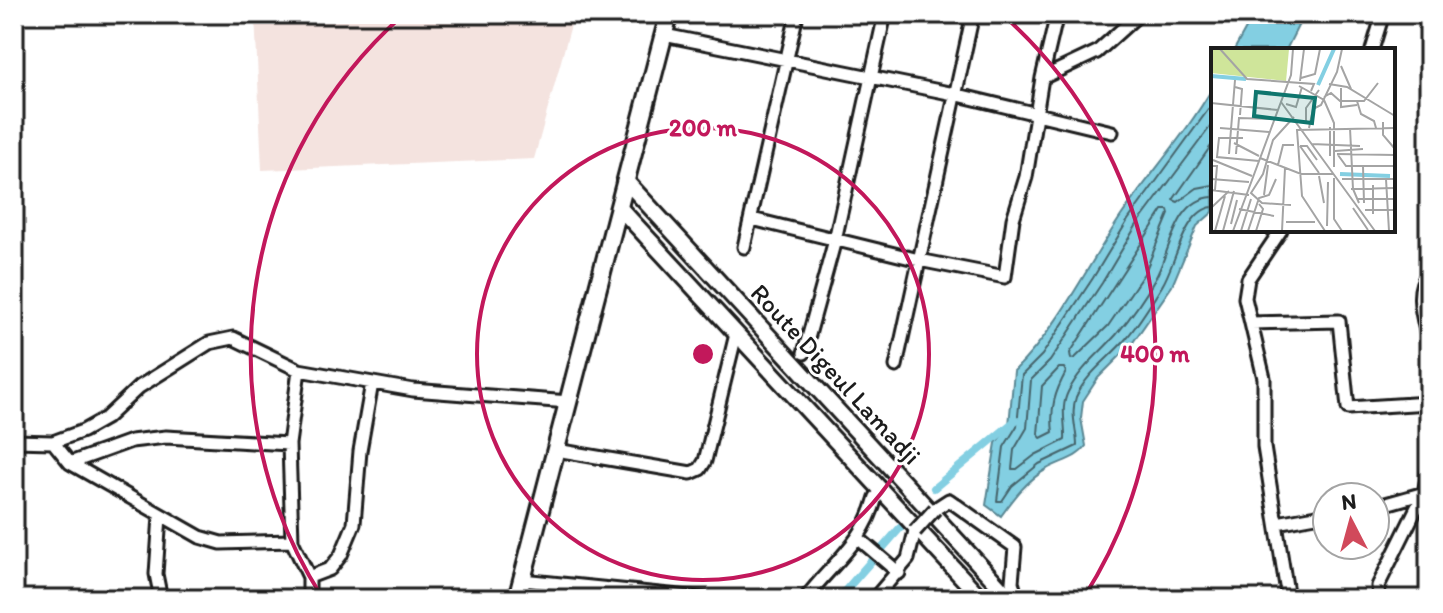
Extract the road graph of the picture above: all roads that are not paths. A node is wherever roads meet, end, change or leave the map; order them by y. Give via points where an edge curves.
1 (669, 14) edge
2 (797, 14) edge
3 (885, 14) edge
4 (973, 14) edge
5 (1057, 14) edge
6 (1139, 14) edge
7 (1383, 14) edge
8 (664, 35) junction
9 (1373, 48) edge
10 (786, 60) junction
11 (871, 78) junction
12 (1042, 78) junction
13 (954, 94) junction
14 (1037, 114) junction
15 (1112, 132) dead end
16 (626, 181) junction
17 (619, 207) junction
18 (752, 219) junction
19 (1280, 232) edge
20 (835, 240) junction
21 (744, 247) dead end
22 (919, 260) junction
23 (1429, 273) edge
24 (1251, 323) junction
25 (736, 334) junction
26 (1429, 344) edge
27 (804, 353) dead end
28 (896, 366) dead end
29 (299, 370) junction
30 (372, 383) junction
31 (569, 402) junction
32 (1429, 403) edge
33 (14, 441) edge
34 (53, 442) junction
35 (289, 444) junction
36 (556, 450) junction
37 (70, 463) junction
38 (1429, 467) edge
39 (1426, 493) edge
40 (876, 497) dead end
41 (1391, 503) edge
42 (160, 516) junction
43 (1311, 517) edge
44 (1277, 523) junction
45 (858, 538) junction
46 (292, 541) junction
47 (899, 573) junction
48 (309, 577) junction
49 (522, 580) junction
50 (161, 599) edge
51 (309, 599) edge
52 (517, 599) edge
53 (709, 599) edge
54 (805, 599) edge
55 (874, 599) edge
56 (982, 599) edge
57 (1014, 599) edge
58 (1288, 599) edge
59 (1379, 599) edge

1 - 8 highway
2 - 10 street
3 - 11 street
4 - 13 street
5 - 12 street
6 - 12 street via 1097,52
7 - 9 street
8 - 10 street
8 - 16 highway
10 - 11 street
10 - 18 street
11 - 13 street
11 - 20 street
12 - 14 street
13 - 14 street
13 - 22 street
14 - 15 street
14 - 22 street via 1005,277
16 - 17 highway
16 - 57 main road, Route Digeul Lamadji
17 - 25 main road, Route Digeul Lamadji
17 - 31 highway
18 - 20 street
18 - 21 street
19 - 24 street via 1245,288
20 - 22 street
20 - 27 street
22 - 28 street
23 - 26 street via 1420,301
24 - 32 street via 1339,321 1348,408
24 - 44 street via 1264,378 1264,447
25 - 36 street via 700,469 691,473
25 - 56 main road, Route Digeul Lamadji
29 - 30 street
29 - 34 street via 244,341 221,339 139,387 106,418
29 - 35 street
30 - 31 street
30 - 48 street via 354,524 330,569
31 - 36 highway
33 - 34 street
34 - 37 street
35 - 37 street via 166,437 131,441
35 - 46 street
36 - 49 highway
37 - 42 street
38 - 39 street
39 - 41 street
39 - 59 street via 1378,586
40 - 45 street
42 - 46 street via 221,543
42 - 50 street via 156,574
43 - 44 street
44 - 58 street
45 - 47 street
45 - 54 street
46 - 48 street
47 - 55 street
47 - 57 street, bridge via 915,531 949,500 1015,547
48 - 51 street
49 - 52 highway
49 - 53 street

